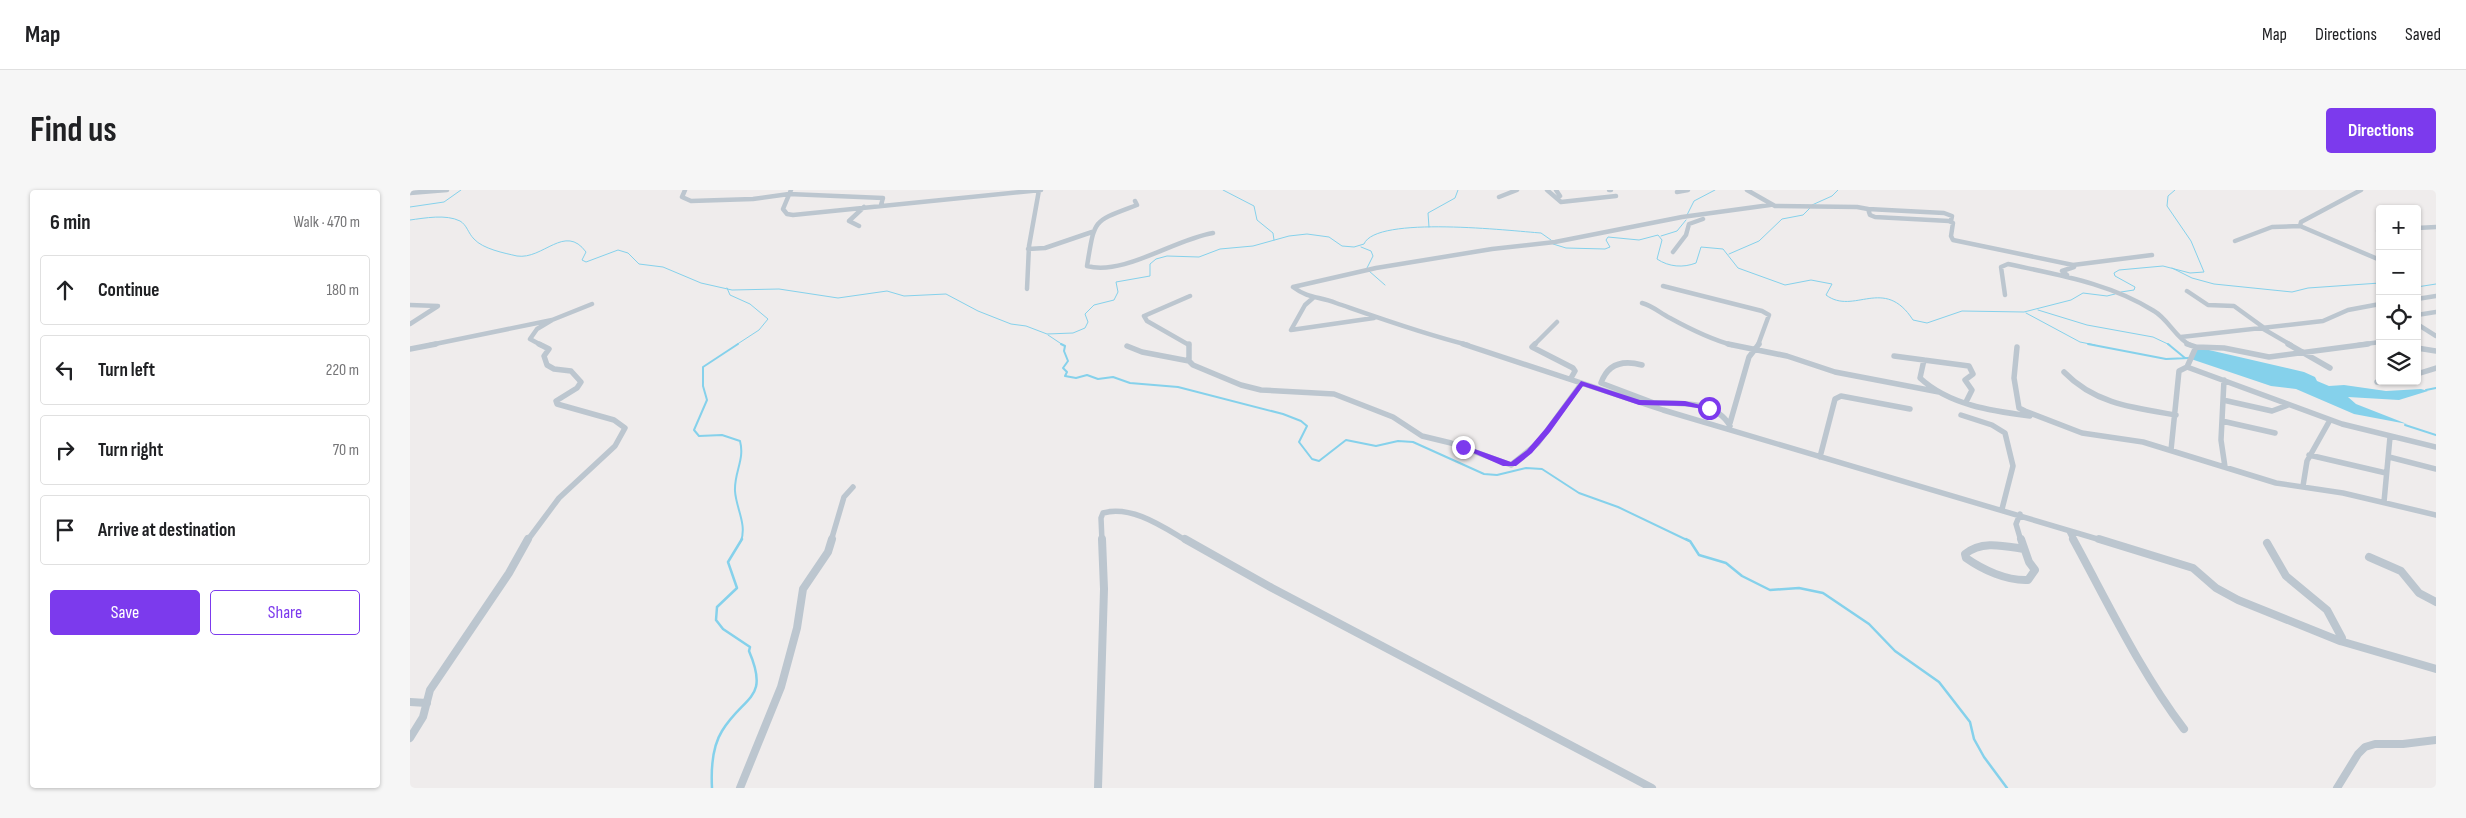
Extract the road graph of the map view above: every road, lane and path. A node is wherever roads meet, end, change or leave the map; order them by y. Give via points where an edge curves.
1 (447, 190) edge
2 (685, 190) edge
3 (1040, 190) edge
4 (1517, 190) edge
5 (1546, 190) edge
6 (1556, 190) edge
7 (1688, 190) edge
8 (1747, 190) edge
9 (2361, 190) edge
10 (790, 192) edge
11 (1677, 192) dead end
12 (410, 193) edge
13 (1560, 196) dead end
14 (1616, 196) dead end
15 (1499, 197) dead end
16 (1135, 201) dead end
17 (881, 205) junction
18 (1772, 205) junction
19 (864, 206) junction
20 (858, 226) dead end
21 (2300, 226) junction
22 (2421, 228) edge
23 (2436, 228) edge
24 (1092, 232) junction
25 (1213, 233) dead end
26 (2235, 241) dead end
27 (1028, 249) junction
28 (1673, 252) dead end
29 (2152, 255) dead end
30 (2376, 257) edge
31 (2073, 265) junction
32 (2070, 277) junction
33 (1663, 286) dead end
34 (1027, 289) dead end
35 (2187, 291) dead end
36 (2005, 295) dead end
37 (1190, 296) dead end
38 (2436, 296) edge
39 (1313, 298) junction
40 (2421, 298) edge
41 (1642, 303) dead end
42 (592, 304) dead end
43 (2376, 305) edge
44 (410, 306) edge
45 (2436, 312) edge
46 (2421, 314) edge
47 (1375, 318) junction
48 (552, 320) junction
49 (1557, 322) dead end
50 (410, 324) edge
51 (2262, 327) junction
52 (2421, 327) edge
53 (2436, 336) edge
54 (2182, 337) junction
55 (2376, 343) edge
56 (1126, 346) dead end
57 (2017, 347) dead end
58 (2196, 347) junction
59 (410, 349) edge
60 (2421, 349) edge
61 (1755, 351) junction
62 (2436, 351) edge
63 (2302, 352) junction
64 (1894, 356) dead end
65 (1924, 360) junction
66 (1189, 361) junction
67 (1642, 365) dead end
68 (2187, 367) junction
69 (2330, 368) dead end
70 (2436, 368) edge
71 (2064, 372) dead end
72 (2421, 373) edge
73 (1571, 378) junction
74 (2224, 380) junction
75 (1581, 384) junction
76 (1940, 392) junction
77 (2223, 400) junction
78 (1966, 402) junction
79 (1639, 403) junction
80 (1654, 403) junction
81 (2288, 405) junction
82 (2019, 408) junction
83 (1910, 409) dead end
84 (2011, 414) junction
85 (1961, 415) dead end
86 (2176, 415) junction
87 (2044, 418) junction
88 (2330, 420) junction
89 (2222, 421) junction
90 (1728, 425) junction
91 (2276, 433) dead end
92 (2390, 437) junction
93 (2435, 446) edge
94 (2171, 450) junction
95 (2309, 456) junction
96 (1820, 457) junction
97 (2389, 457) junction
98 (2225, 467) junction
99 (2436, 469) edge
100 (2386, 473) junction
101 (2303, 486) junction
102 (853, 487) dead end
103 (2384, 502) junction
104 (2002, 509) junction
105 (2020, 514) junction
106 (2436, 515) edge
107 (2069, 531) junction
108 (2267, 544) dead end
109 (2024, 549) junction
110 (2369, 557) dead end
111 (2436, 602) edge
112 (2340, 641) junction
113 (2436, 669) edge
114 (410, 702) edge
115 (427, 703) junction
116 (2184, 729) dead end
117 (410, 738) edge
118 (2436, 740) edge
119 (740, 788) edge
120 (1098, 788) edge
121 (1652, 788) edge
122 (2337, 788) edge

1 - 12 street
2 - 10 street via 682,197 691,201 753,199
3 - 17 street
3 - 27 street
4 - 15 street
5 - 14 street via 1562,202
6 - 13 street
7 - 11 street
8 - 18 street
9 - 21 street via 2301,222
10 - 17 street via 883,198
10 - 19 street via 783,209 787,214
16 - 24 street via 1137,205 1097,222
17 - 19 street
18 - 28 street via 1690,223 1686,235
18 - 31 street via 1868,208 1870,215 1875,216 1951,222 1951,236 1957,241
18 - 39 street via 1376,268 1293,285 1302,295
19 - 20 street via 849,221
21 - 26 street via 2272,227
21 - 30 street
22 - 23 street
24 - 25 street via 1087,266 1103,270 1188,237
24 - 27 street via 1045,248
27 - 34 street
29 - 31 street
31 - 32 street via 2062,271
32 - 36 street via 2003,265
32 - 54 street via 2102,285 2136,301 2164,318
33 - 61 street via 1768,313
35 - 51 street via 2208,305 2234,306
37 - 66 street via 1144,316 1147,321 1189,343
38 - 40 street
39 - 47 street via 1328,300
39 - 47 street via 1305,305 1291,330
41 - 61 street via 1709,338
42 - 48 street
43 - 51 street via 2348,310 2323,321
44 - 50 street via 438,306
45 - 46 street
47 - 73 street
48 - 59 street
48 - 115 street via 537,329 530,339 549,349 544,356 547,365 571,371 581,382 578,388 560,397 557,404 614,420 625,428 624,434 542,518 430,690
49 - 73 street via 1532,348 1573,368 1575,371
51 - 54 street
51 - 63 street
52 - 53 street
54 - 58 street via 2187,344
55 - 63 street
56 - 66 street
57 - 82 street via 2013,375
58 - 63 street via 2224,348 2264,357
58 - 68 street
60 - 62 street
61 - 76 street via 1787,356 1835,372
61 - 90 street via 1749,357
63 - 69 street
64 - 65 street
65 - 76 street via 1920,378
65 - 78 street via 1971,367 1973,374 1965,380 1972,394
66 - 75 street via 1232,382 1261,390 1334,394 1393,417 1422,436 1511,465 1538,443
67 - 80 street via 1620,362 1600,383
68 - 74 street
68 - 86 street via 2179,372
70 - 72 street
71 - 86 street via 2078,387 2099,400
73 - 75 street
74 - 77 street
74 - 81 street
75 - 79 street
76 - 78 street
77 - 81 street via 2272,411
77 - 89 street
78 - 84 street
79 - 80 street
79 - 90 street
80 - 90 street via 1685,403 1718,411
81 - 88 street
82 - 84 street via 2013,408
82 - 87 street
83 - 96 street via 1837,397
84 - 87 street
85 - 104 street via 2005,433 2013,466
86 - 94 street
87 - 94 street via 2097,437
88 - 92 street
88 - 95 street
89 - 91 street
89 - 98 street
90 - 96 street
92 - 93 street
92 - 97 street
94 - 98 street
95 - 100 street
95 - 101 street
96 - 104 street
97 - 99 street
97 - 100 street
98 - 101 street via 2276,483
100 - 103 street
101 - 103 street
102 - 119 street via 844,497 828,552 803,589 797,628 781,687
103 - 106 street
104 - 105 street
105 - 107 street
105 - 109 street via 2016,524
107 - 112 street via 2193,568 2232,597
107 - 116 street via 2116,619
108 - 112 street via 2286,576 2333,618 2342,638
109 - 109 street via 1986,546 1976,547 1965,554 1978,566 2022,581 2028,580 2035,570
110 - 111 street via 2400,570 2416,593
112 - 113 street
114 - 115 street
115 - 117 street via 423,717
118 - 122 street via 2365,747
120 - 121 street via 1104,589 1101,518 1103,513 1114,510 1131,513 1165,528 1272,588

